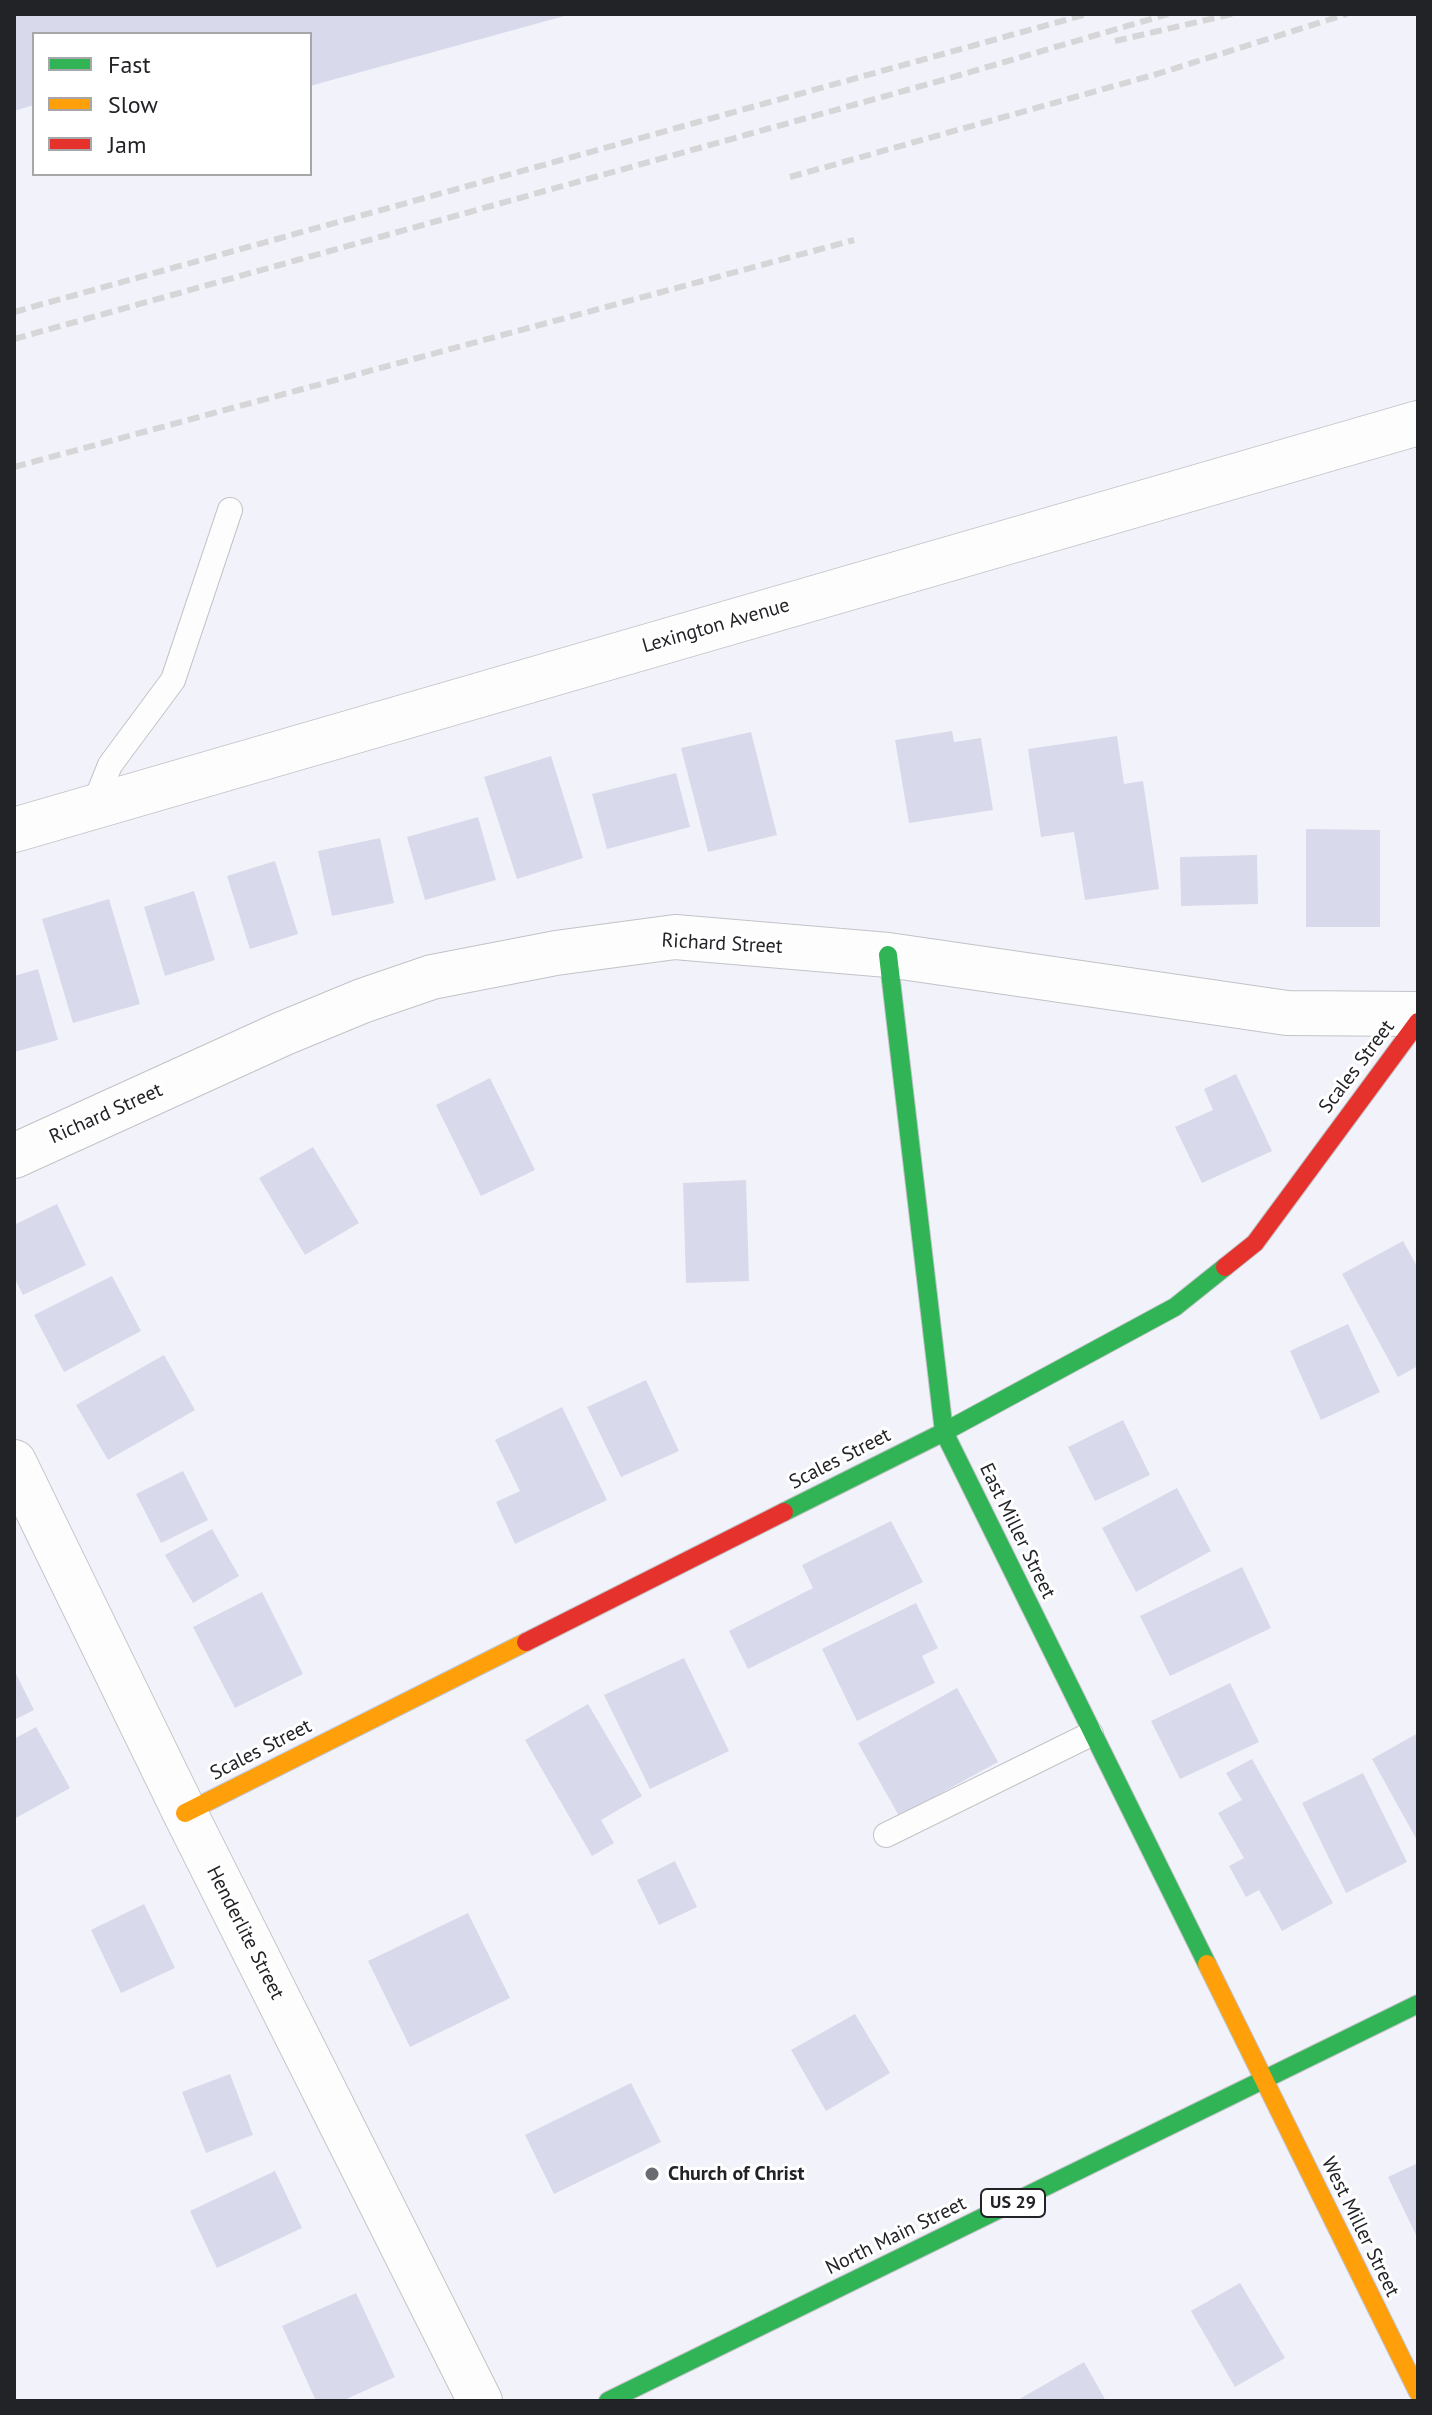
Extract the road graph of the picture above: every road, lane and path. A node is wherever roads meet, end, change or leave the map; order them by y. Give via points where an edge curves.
1 (1418, 423) edge
2 (230, 510) dead end
3 (93, 807) junction
4 (14, 830) edge
5 (888, 955) junction
6 (1418, 1014) edge
7 (1418, 1022) edge
8 (14, 1156) edge
9 (944, 1432) junction
10 (14, 1462) edge
11 (1091, 1734) junction
12 (185, 1813) junction
13 (886, 1835) dead end
14 (1418, 2004) edge
15 (1263, 2081) junction
16 (1418, 2392) edge
17 (480, 2401) edge
18 (608, 2401) edge

1 - 3 street, Lexington Avenue
2 - 3 lane via 173,680 110,765
3 - 4 street, Lexington Avenue
5 - 6 street, Richard Street via 1287,1013
5 - 8 street, Richard Street via 675,937 432,977 282,1034
5 - 9 street, East Miller Street
7 - 9 street, Scales Street via 1255,1243 1175,1307
9 - 11 street, East Miller Street
9 - 12 street, Scales Street
10 - 12 street, Henderlite Street
11 - 13 lane
11 - 15 street, East Miller Street
12 - 17 street, Henderlite Street
14 - 15 street, North Main Street / US 29
15 - 16 street, West Miller Street
15 - 18 street, North Main Street / US 29

